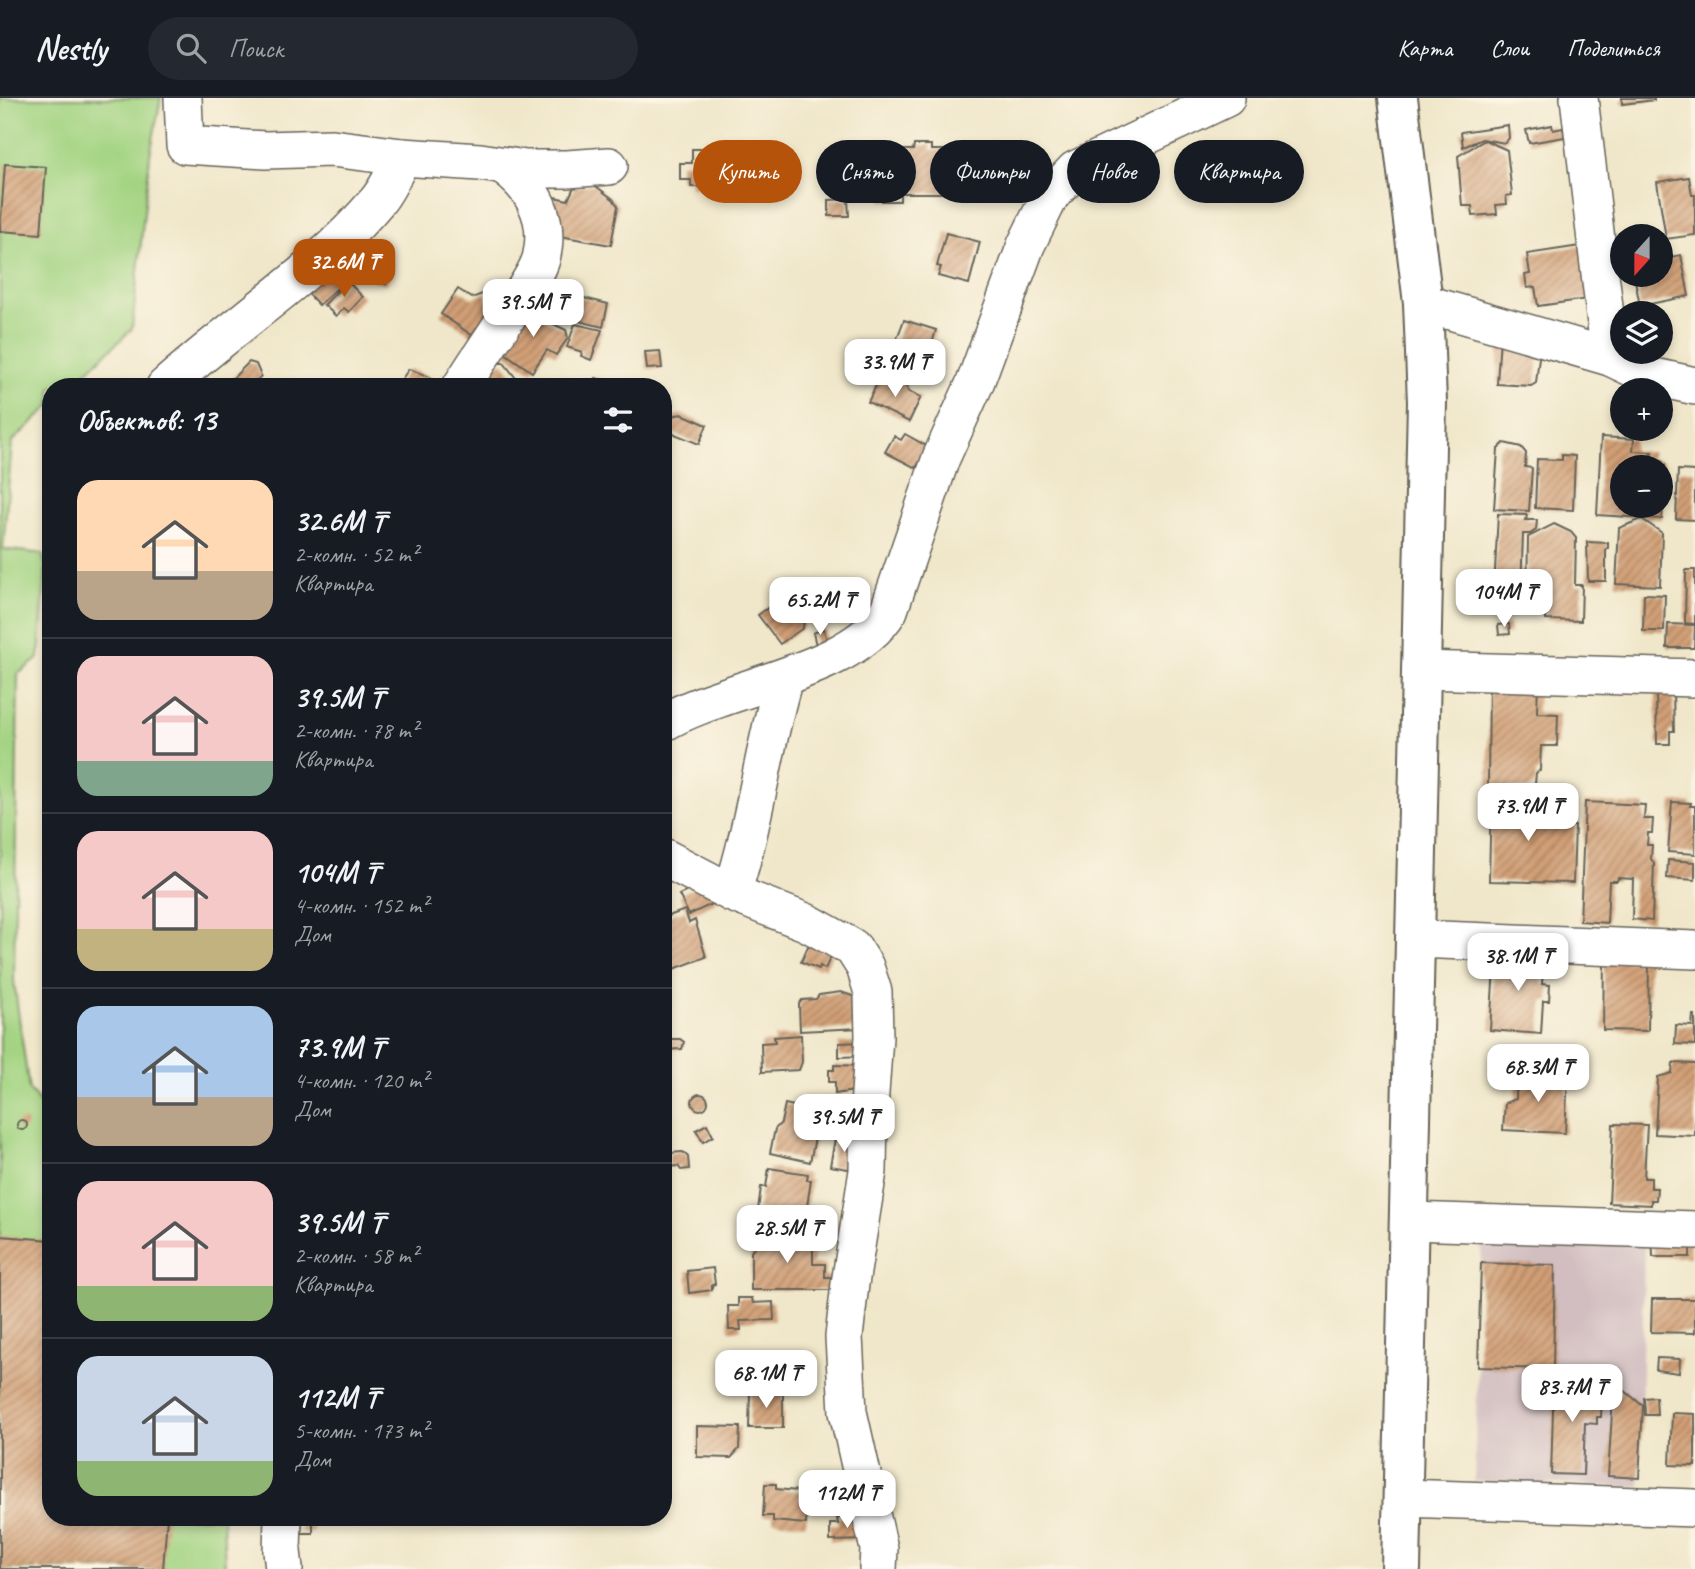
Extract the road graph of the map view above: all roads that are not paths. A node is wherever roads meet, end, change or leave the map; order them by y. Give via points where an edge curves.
1 (183, 98) edge
2 (1226, 98) edge
3 (1398, 98) edge
4 (1579, 98) edge
5 (402, 158) junction
6 (503, 166) junction
7 (609, 166) dead end
8 (1423, 303) junction
9 (1610, 357) joint
10 (1625, 364) edge
11 (175, 378) edge
12 (467, 378) edge
13 (1695, 386) edge
14 (1421, 670) junction
15 (784, 678) junction
16 (1695, 678) edge
17 (672, 719) edge
18 (672, 863) edge
19 (732, 894) junction
20 (1415, 939) junction
21 (1695, 950) edge
22 (1409, 1222) junction
23 (1695, 1230) edge
24 (1403, 1498) junction
25 (1695, 1508) edge
26 (283, 1526) edge
27 (284, 1569) edge
28 (878, 1569) edge
29 (1401, 1569) edge

1 - 5 street via 185,145 332,148
2 - 15 street via 1075,170 1050,196 941,458 885,617 848,649
3 - 8 main road
4 - 9 street
5 - 6 street
5 - 11 street via 380,198 328,252
6 - 7 street
6 - 12 street via 518,177 540,209 541,259
8 - 9 street
8 - 14 main road via 1427,402
10 - 13 street via 1650,376
14 - 16 street
14 - 20 main road
15 - 17 street via 711,700
15 - 19 street
18 - 19 street
19 - 28 street via 808,923 853,948 873,992 868,1171 845,1338 848,1412 878,1549
20 - 21 street
20 - 22 main road
22 - 23 street
22 - 24 main road
24 - 25 street
24 - 29 main road
26 - 27 street

